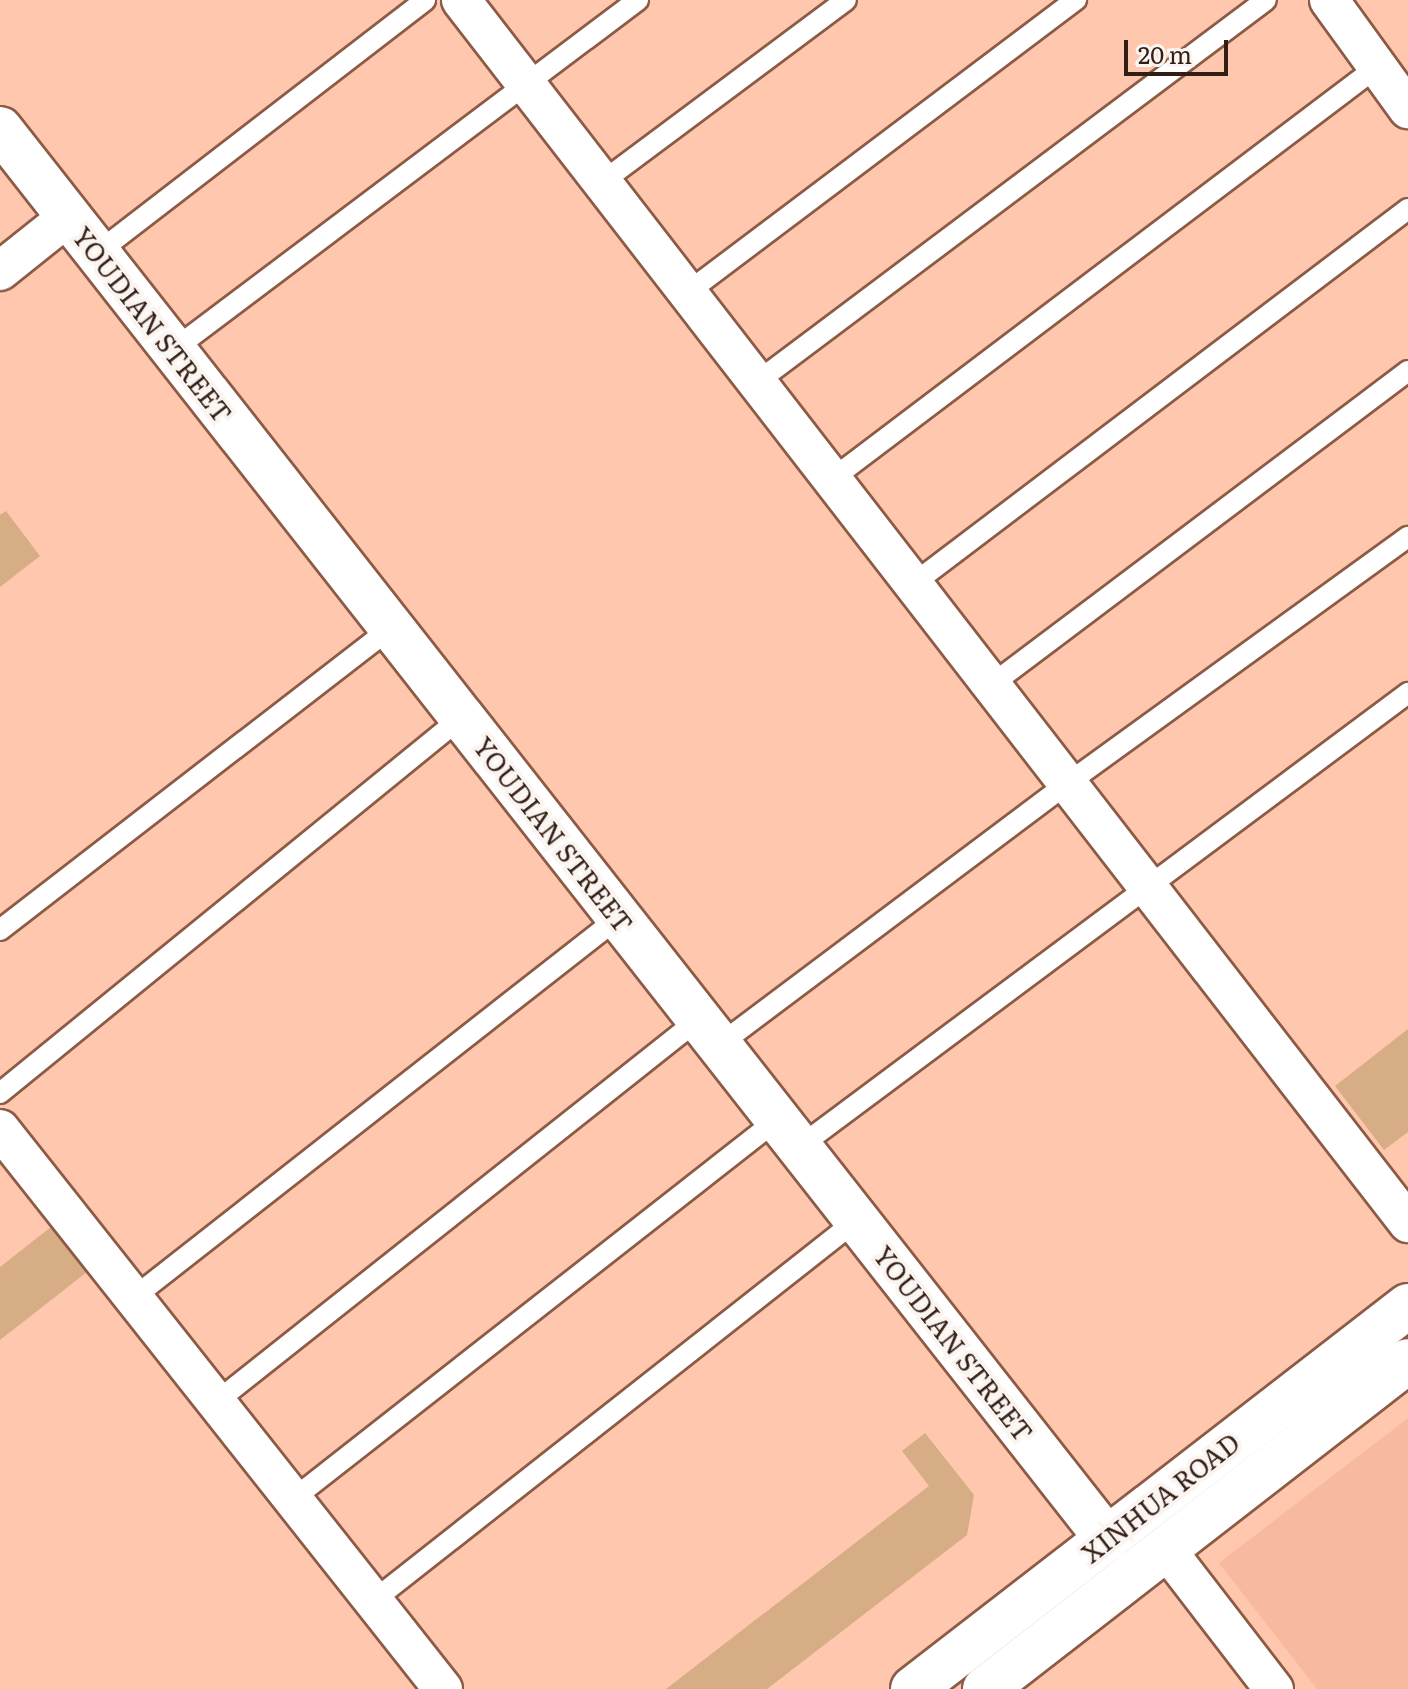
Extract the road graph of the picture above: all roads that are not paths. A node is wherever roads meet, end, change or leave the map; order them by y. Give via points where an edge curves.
1 (425, 0) edge
2 (461, 0) edge
3 (638, 0) edge
4 (846, 0) edge
5 (1076, 0) edge
6 (1266, 0) edge
7 (1329, 0) edge
8 (1377, 67) junction
9 (527, 85) junction
10 (1408, 109) edge
11 (0, 129) edge
12 (602, 182) junction
13 (1408, 209) edge
14 (69, 216) junction
15 (97, 253) junction
16 (0, 271) edge
17 (688, 292) junction
18 (173, 350) junction
19 (1408, 371) edge
20 (757, 382) junction
21 (832, 479) junction
22 (1408, 537) edge
23 (913, 584) junction
24 (392, 627) junction
25 (991, 685) junction
26 (1408, 693) edge
27 (462, 717) junction
28 (1068, 783) junction
29 (1148, 887) junction
30 (619, 917) junction
31 (0, 930) edge
32 (709, 1032) junction
33 (0, 1093) edge
34 (0, 1129) edge
35 (788, 1133) junction
36 (857, 1220) junction
37 (1408, 1223) edge
38 (133, 1298) junction
39 (1408, 1306) edge
40 (1407, 1365) edge
41 (216, 1402) junction
42 (293, 1499) junction
43 (1107, 1539) junction
44 (1166, 1549) junction
45 (373, 1601) junction
46 (443, 1689) edge
47 (913, 1689) edge
48 (985, 1689) edge
49 (1274, 1689) edge

1 - 15 lane
2 - 9 street
3 - 9 lane
4 - 12 lane
5 - 17 lane
6 - 20 lane
7 - 8 street
8 - 10 street
8 - 21 lane
9 - 12 street
9 - 18 lane
11 - 14 street, YOUDIAN STREET
12 - 17 street
13 - 23 lane
14 - 15 street, YOUDIAN STREET
14 - 16 street
15 - 18 street, YOUDIAN STREET
17 - 20 street
18 - 24 street, YOUDIAN STREET
19 - 25 lane
20 - 21 street
21 - 23 street
22 - 28 lane
23 - 25 street
24 - 27 street, YOUDIAN STREET
24 - 31 lane
25 - 28 street
26 - 29 lane
27 - 30 street, YOUDIAN STREET
27 - 33 lane
28 - 29 street
28 - 32 lane
29 - 35 lane
29 - 37 street
30 - 32 street, YOUDIAN STREET
30 - 38 lane
32 - 35 street, YOUDIAN STREET
32 - 41 lane
34 - 38 street
35 - 36 street, YOUDIAN STREET
35 - 42 lane
36 - 43 street, YOUDIAN STREET
36 - 45 lane
38 - 41 street
39 - 43 street, XINHUA ROAD
40 - 44 street, XINHUA ROAD
41 - 42 street
42 - 45 street
43 - 47 street, XINHUA ROAD
44 - 48 street, XINHUA ROAD
44 - 49 street
45 - 46 street

